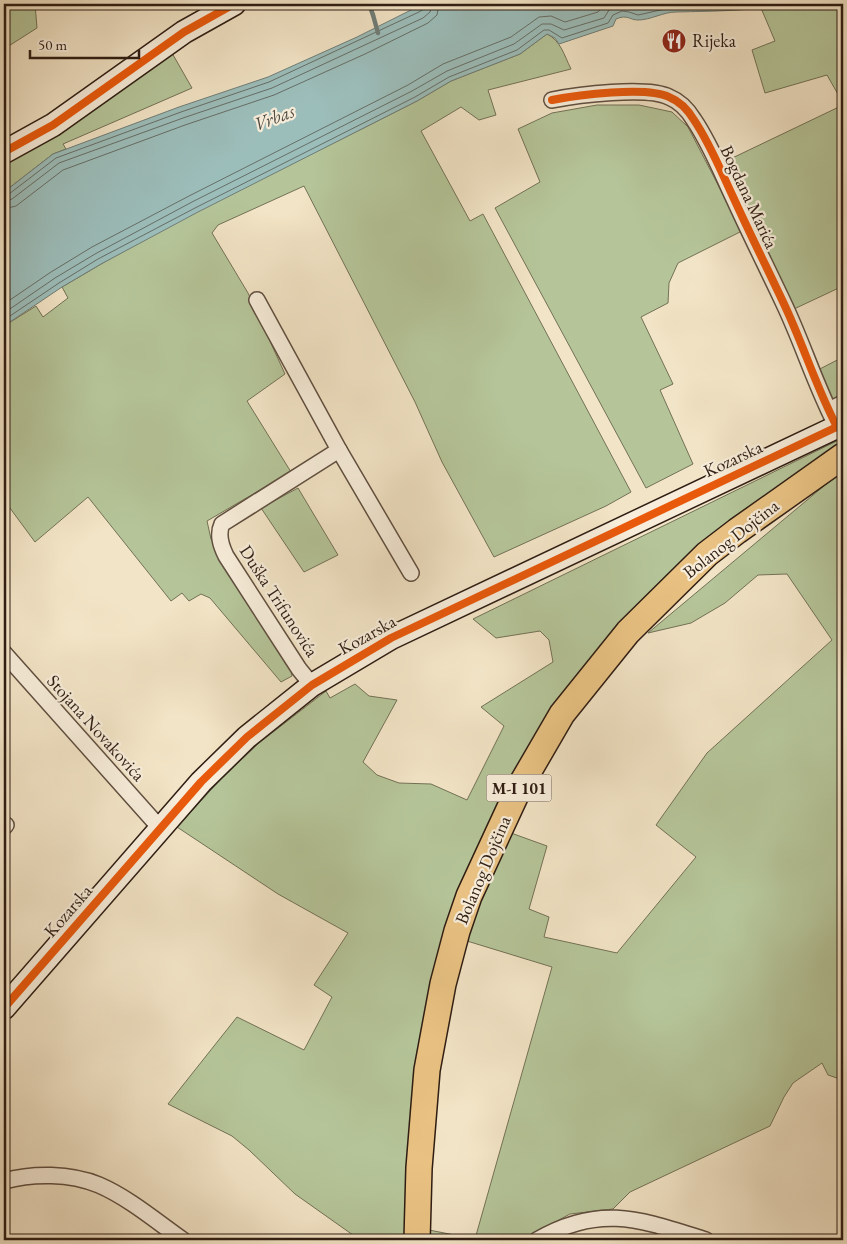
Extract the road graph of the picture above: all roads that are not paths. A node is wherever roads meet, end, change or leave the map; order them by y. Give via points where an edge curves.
1 (226, 6) edge
2 (552, 100) dead end
3 (4, 152) edge
4 (257, 300) dead end
5 (843, 403) edge
6 (836, 420) edge
7 (339, 450) junction
8 (843, 456) edge
9 (412, 573) dead end
10 (4, 653) edge
11 (312, 685) junction
12 (160, 828) junction
13 (4, 1008) edge
14 (4, 1181) edge
15 (182, 1240) edge
16 (416, 1240) edge
17 (537, 1240) edge
18 (706, 1240) edge

1 - 3 main road via 53,125
2 - 6 street, Bogdana Marića via 597,93 645,93 668,96 682,105 713,154
4 - 7 street
5 - 6 street
6 - 11 main road, Kozarska via 391,638
7 - 9 street
7 - 11 street, Duška Trifunovića via 222,524 220,530 221,546 226,556
8 - 16 main road, Bolanog Dojčina / M-I 101 via 707,554 628,632 562,714 519,788 468,896 443,984 427,1070
10 - 12 street, Stojana Novakovića
11 - 12 main road, Kozarska via 246,737
12 - 13 main road, Kozarska
14 - 15 street via 47,1176 98,1185 123,1198
17 - 18 street via 567,1225 618,1217 657,1224

